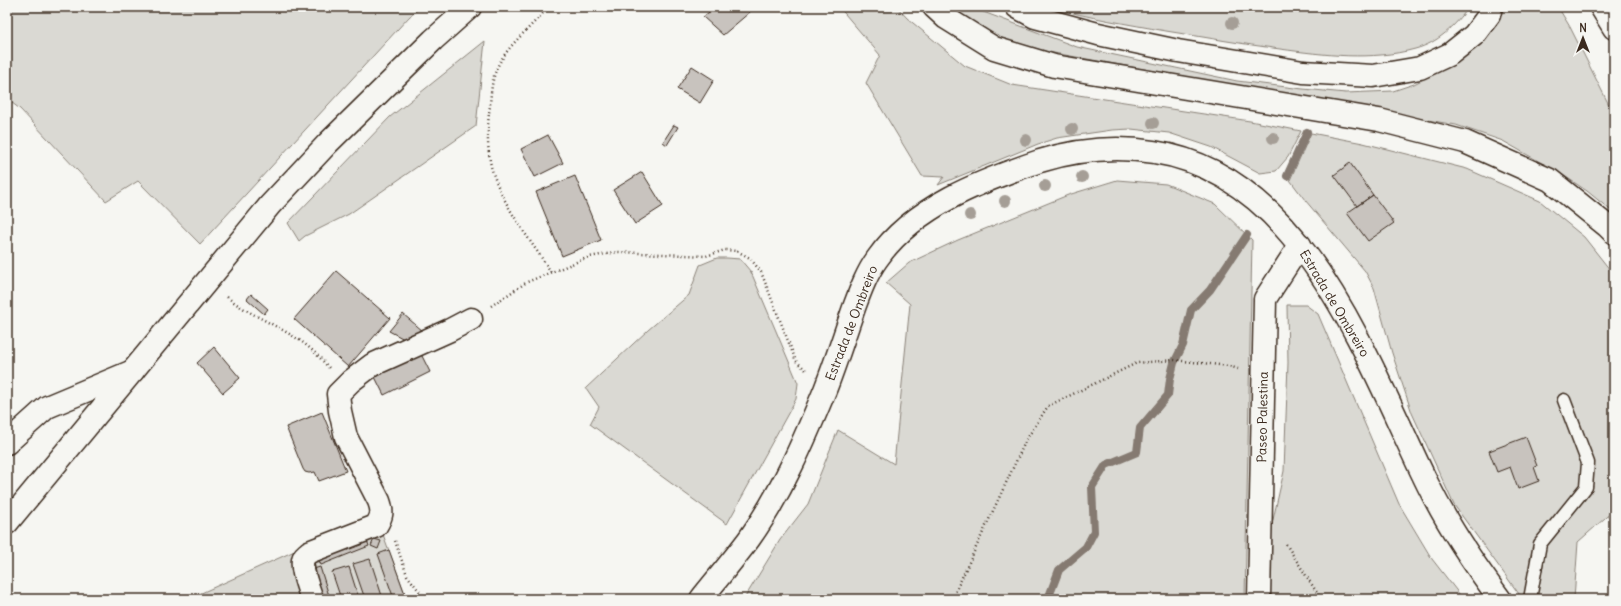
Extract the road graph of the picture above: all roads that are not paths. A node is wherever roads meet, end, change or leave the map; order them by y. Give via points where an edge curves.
1 (470, 7) edge
2 (934, 7) edge
3 (1017, 7) edge
4 (1491, 7) edge
5 (1602, 7) edge
6 (1614, 28) edge
7 (1614, 233) edge
8 (1300, 244) junction
9 (471, 319) road end
10 (133, 371) junction
11 (1564, 400) dead end
12 (7, 443) edge
13 (7, 523) edge
14 (312, 599) edge
15 (701, 599) edge
16 (1259, 599) edge
17 (1500, 599) edge
18 (1530, 599) edge

1 - 10 main road via 328,143 270,205
2 - 7 main road via 946,18 994,48 1054,66 1379,120 1465,142 1550,180
3 - 4 main road via 1035,17 1178,51 1303,72 1373,76 1420,68 1450,54 1474,35 1489,15
5 - 6 main road
8 - 15 main road, Estrada de Ombreiro via 1267,208 1218,173 1185,159 1123,149 1076,152 1050,158 997,176 916,218 875,261 864,280 826,387 776,495 749,539
8 - 16 main road, Paseo Palestina via 1265,299
8 - 17 main road, Estrada de Ombreiro via 1352,327 1374,368 1445,518
9 - 14 main road via 372,365 351,380 338,394 346,437 379,501 382,517 376,526 309,552 304,557 302,563
10 - 12 main road via 47,407
10 - 13 main road
11 - 18 lane via 1588,463 1586,487 1540,544

